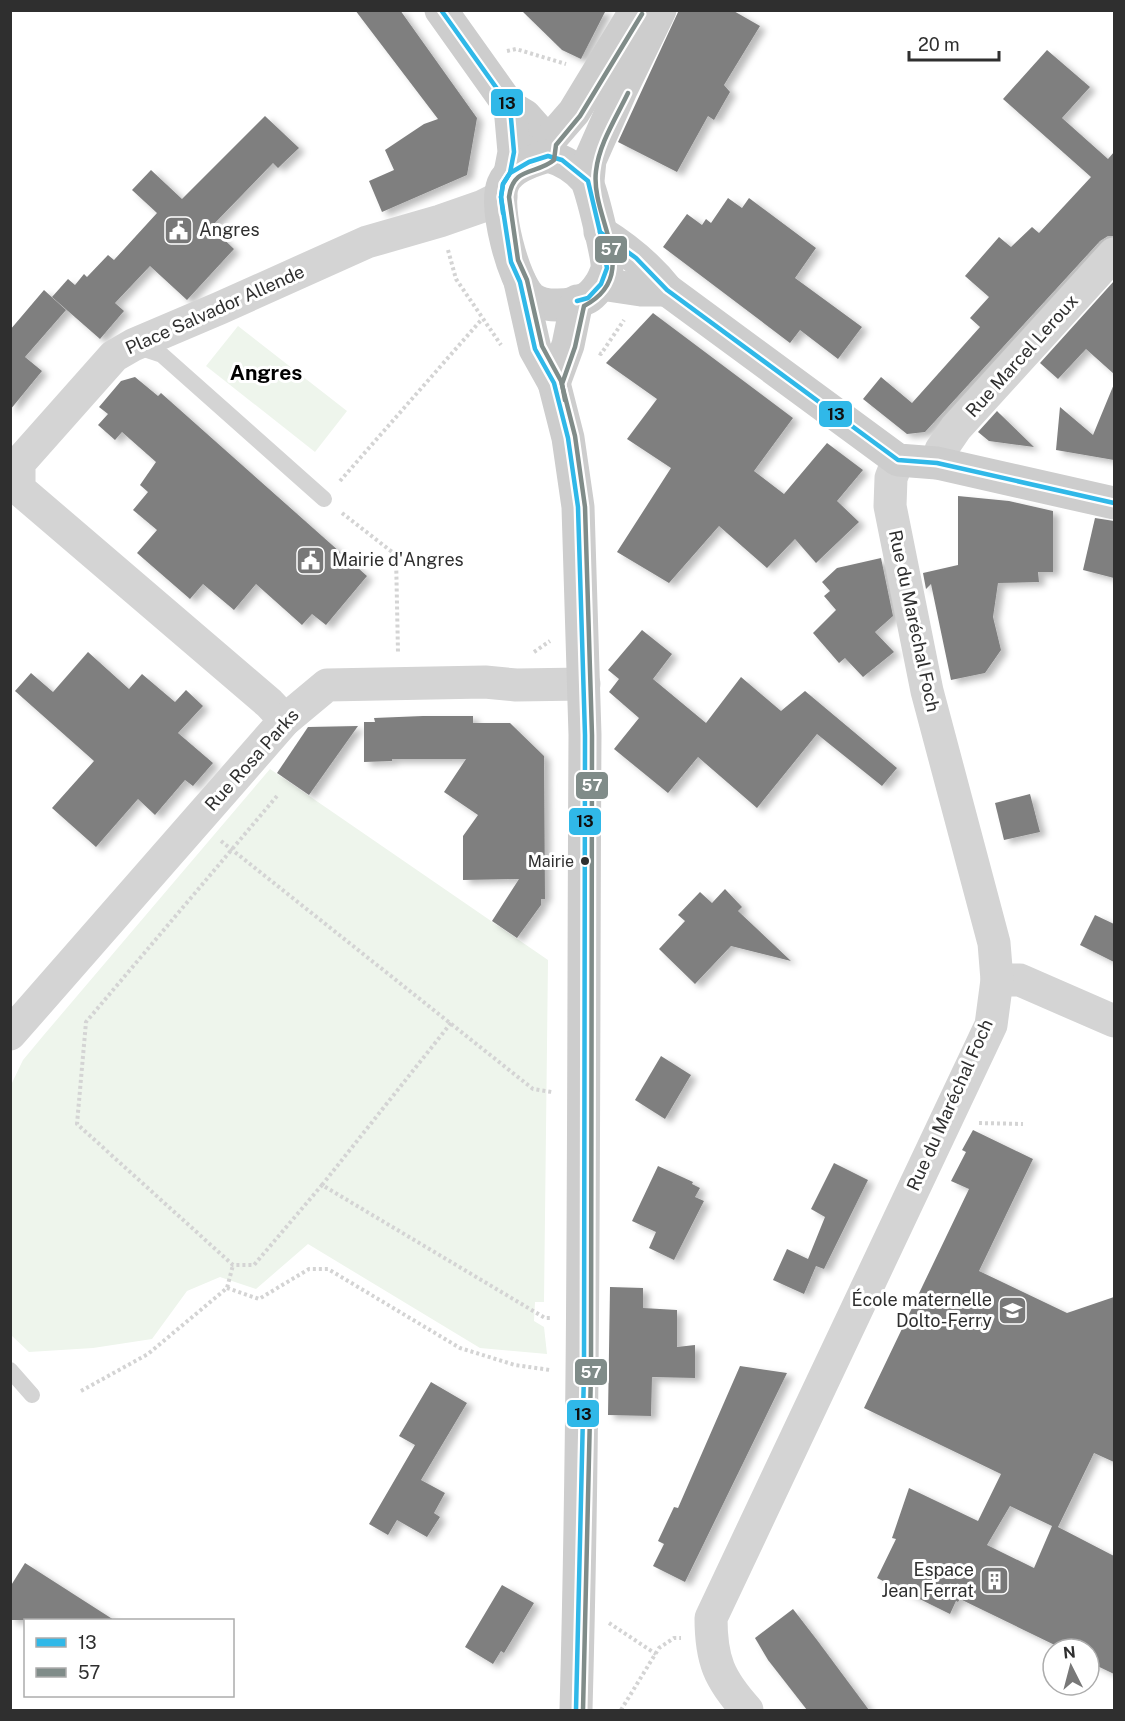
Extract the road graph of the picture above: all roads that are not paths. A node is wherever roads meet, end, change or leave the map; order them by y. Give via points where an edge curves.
1 (441, 10) edge
2 (636, 10) edge
3 (660, 10) edge
4 (510, 107) junction
5 (548, 149) junction
6 (588, 181) junction
7 (505, 185) junction
8 (600, 232) junction
9 (1114, 254) edge
10 (520, 282) junction
11 (654, 290) junction
12 (589, 293) junction
13 (133, 345) junction
14 (554, 383) junction
15 (898, 460) junction
16 (937, 463) junction
17 (324, 499) road end
18 (1114, 502) edge
19 (584, 684) junction
20 (285, 720) junction
21 (997, 980) junction
22 (1114, 1021) edge
23 (11, 1033) edge
24 (10, 1370) edge
25 (32, 1395) dead end
26 (576, 1710) edge
27 (747, 1710) edge

1 - 4 main road
2 - 5 main road
3 - 6 main road via 590,160
4 - 5 main road via 525,116
4 - 7 main road via 514,152
5 - 6 main road
5 - 7 main road
6 - 8 main road
7 - 10 main road via 511,262
7 - 13 street, Place Salvador Allende via 483,206 367,242
8 - 11 main road via 645,266
8 - 12 main road via 607,268
9 - 16 street, Rue Marcel Leroux via 956,428
10 - 12 main road via 531,298 541,303 565,305
10 - 14 main road via 535,349
11 - 12 main road
11 - 15 main road
12 - 14 main road
13 - 17 lane via 162,355
13 - 20 street, Place Salvador Allende via 114,356 19,463 20,489
14 - 19 main road via 568,438 578,507
15 - 16 main road
15 - 21 street, Rue du Maréchal Foch via 891,478 891,506 927,691 994,943
16 - 18 main road
19 - 20 street, Rue Rosa Parks via 327,685
19 - 26 main road via 584,1372
20 - 23 street, Rue Rosa Parks
21 - 22 street via 1020,980
21 - 27 street, Rue du Maréchal Foch via 991,1025 711,1618 715,1662
24 - 25 lane

